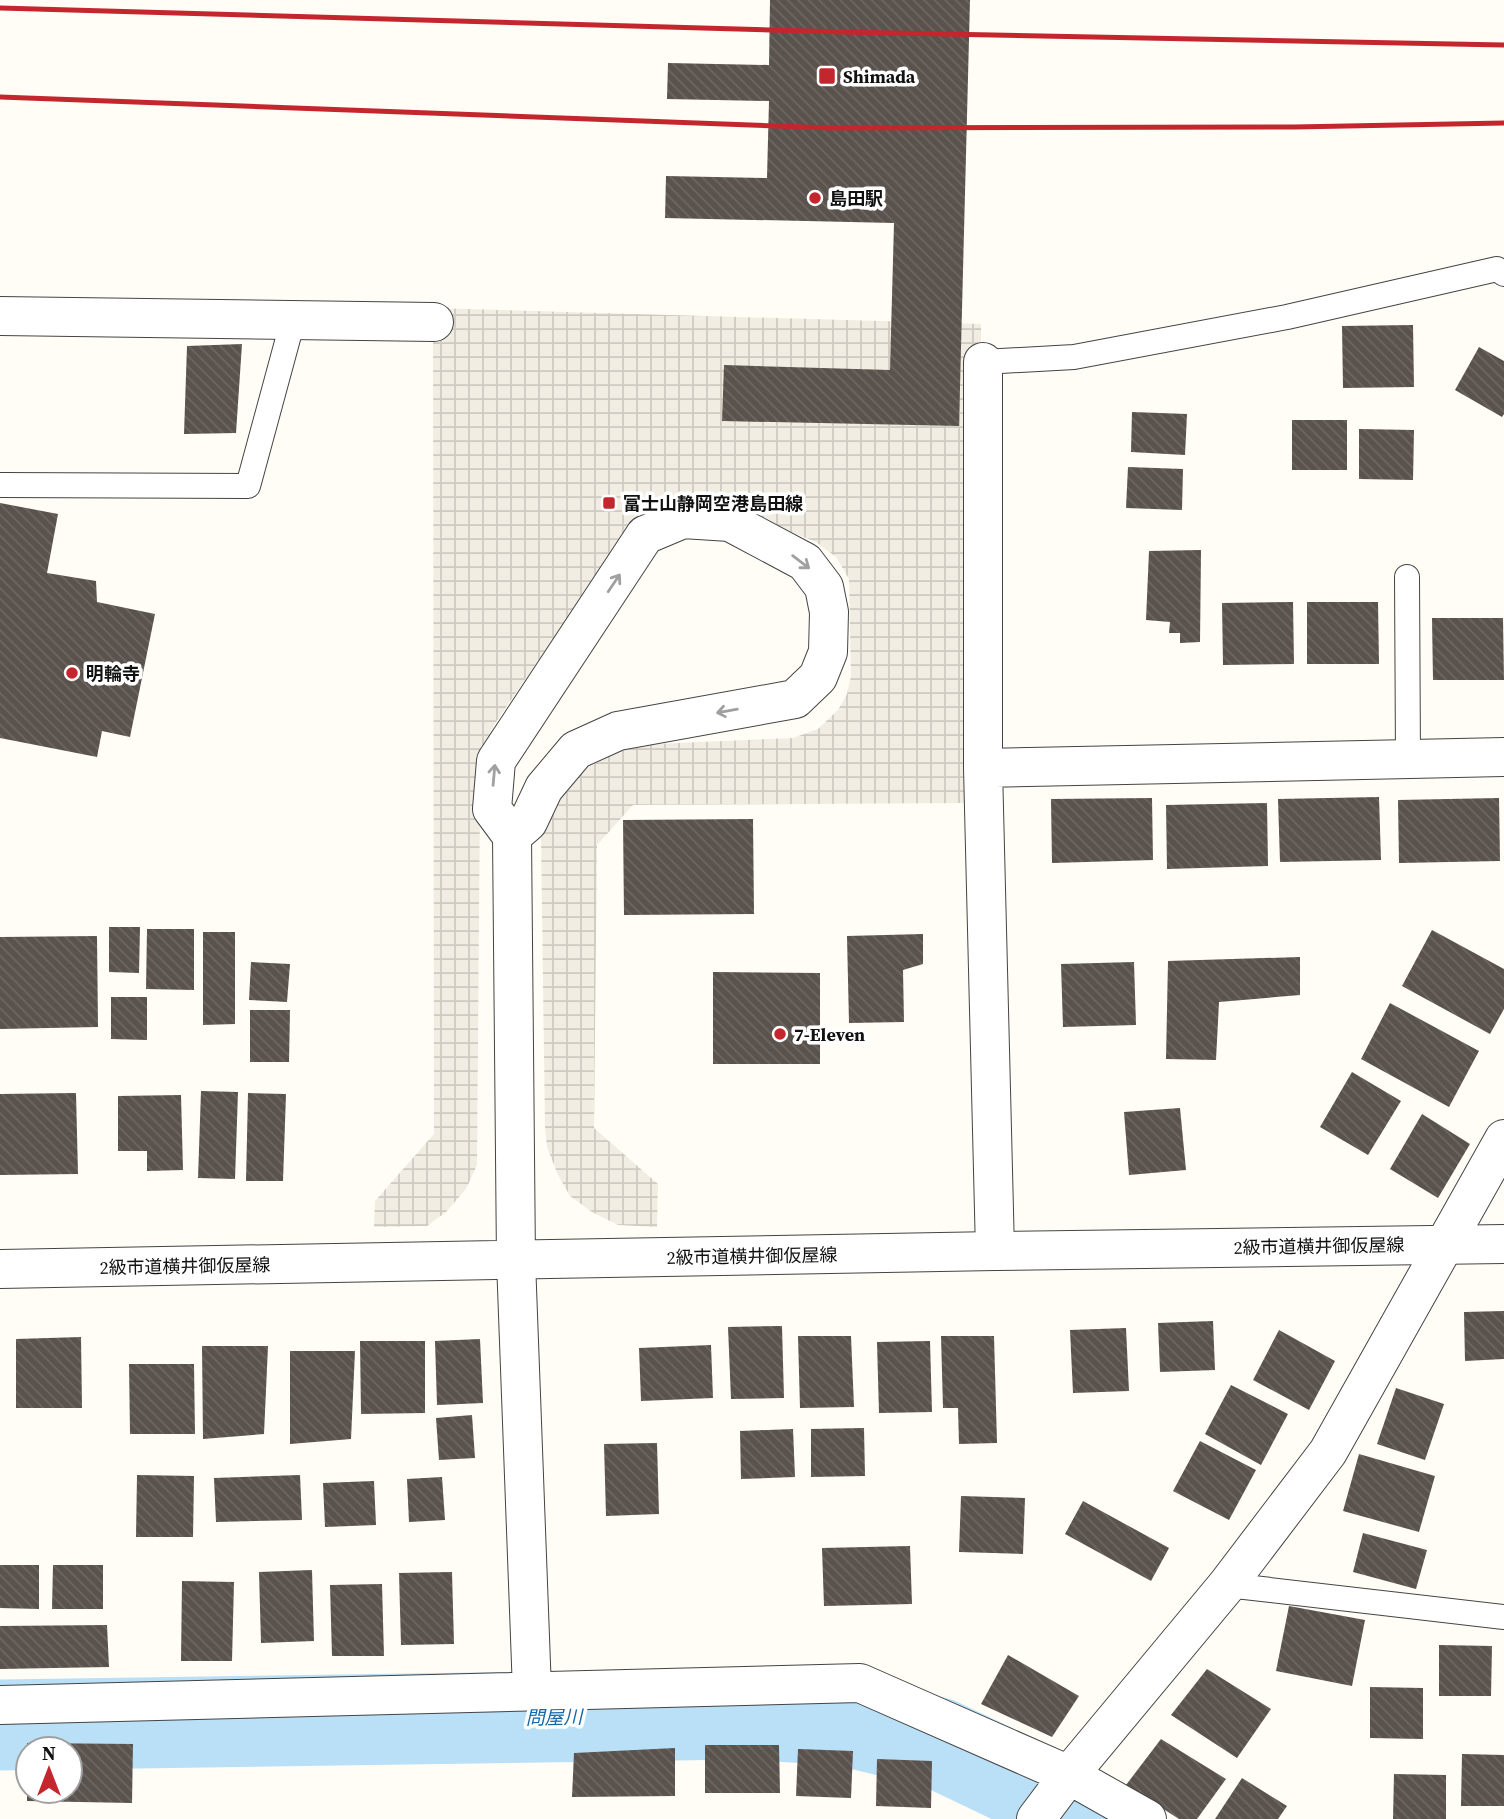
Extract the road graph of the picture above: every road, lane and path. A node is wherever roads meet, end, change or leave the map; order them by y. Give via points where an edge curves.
1 (1504, 274) edge
2 (0, 316) edge
3 (293, 320) junction
4 (434, 322) dead end
5 (983, 362) joint
6 (0, 485) edge
7 (1407, 577) dead end
8 (1504, 757) edge
9 (1408, 759) junction
10 (983, 768) junction
11 (512, 836) junction
12 (1504, 1139) edge
13 (1446, 1244) junction
14 (1504, 1244) edge
15 (995, 1251) junction
16 (516, 1261) junction
17 (0, 1269) edge
18 (1227, 1585) junction
19 (1504, 1616) edge
20 (532, 1691) junction
21 (0, 1704) edge
22 (1069, 1775) junction
23 (1036, 1819) edge
24 (1147, 1819) edge

1 - 5 lane via 1497,269 1287,317 1074,357
2 - 3 street
3 - 4 street
3 - 6 lane via 248,486
5 - 10 street
7 - 9 lane
8 - 9 street
9 - 10 street
10 - 15 street
11 -> 11 street via 492,809 496,761 645,535 683,519 730,522 805,562 824,586 828,652 818,677 796,699 618,731 576,750 544,788 528,822
11 - 16 street
12 - 13 street
13 - 14 street, 2級市道横井御仮屋線
13 - 15 street, 2級市道横井御仮屋線
13 - 18 street via 1328,1452
15 - 16 street, 2級市道横井御仮屋線
16 - 17 street, 2級市道横井御仮屋線
16 - 20 street
18 - 19 lane
18 - 22 street
20 - 21 street
20 - 22 street via 860,1683
22 - 23 street
22 - 24 street

